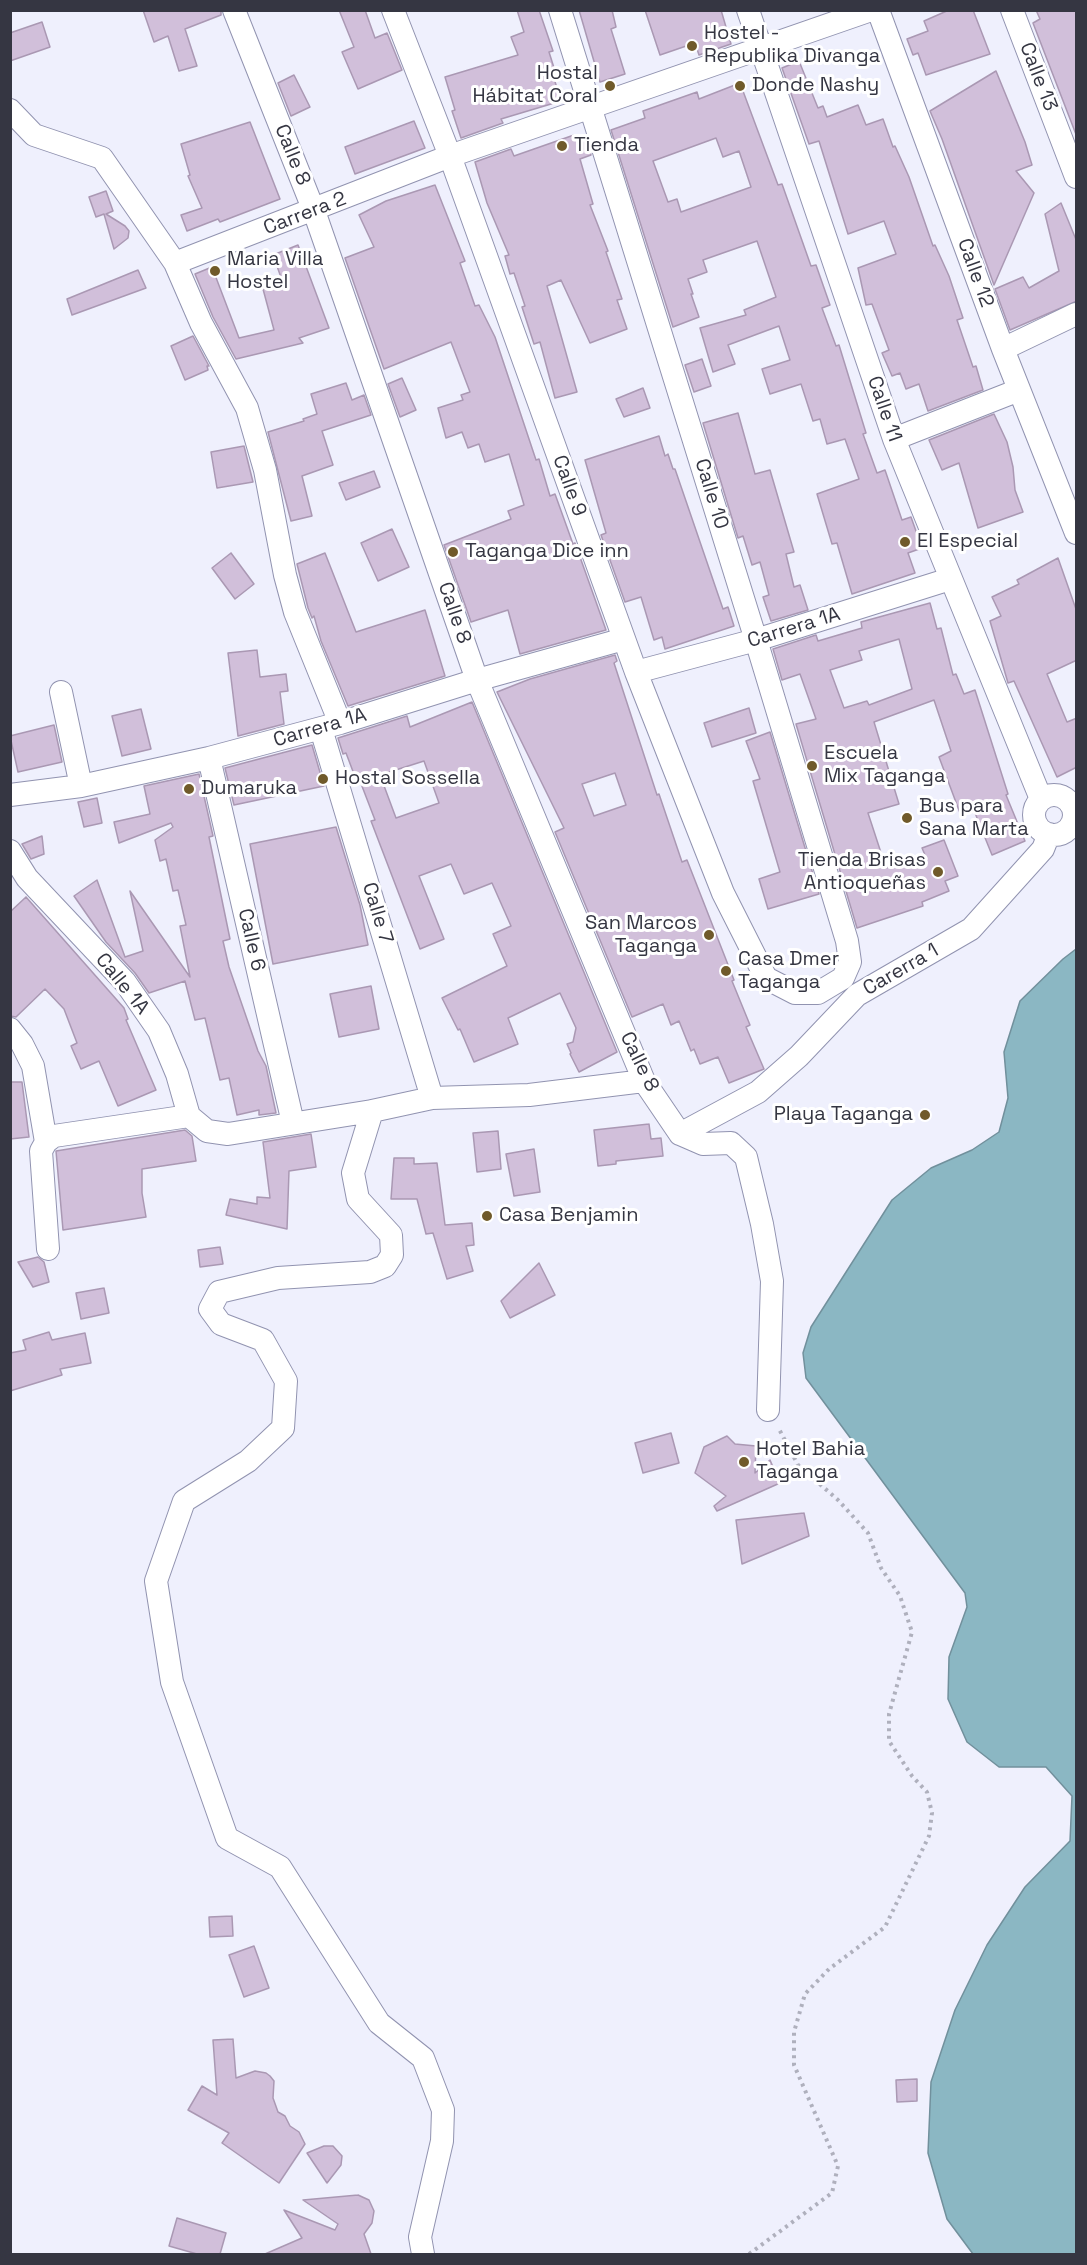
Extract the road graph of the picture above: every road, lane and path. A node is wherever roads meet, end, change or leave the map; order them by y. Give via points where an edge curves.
1 (234, 10) edge
2 (393, 10) edge
3 (560, 10) edge
4 (748, 10) edge
5 (872, 10) edge
6 (878, 10) edge
7 (1012, 10) edge
8 (763, 48) junction
9 (591, 109) junction
10 (10, 110) edge
11 (450, 156) junction
12 (1077, 177) edge
13 (314, 210) junction
14 (175, 263) junction
15 (1077, 314) edge
16 (1003, 349) junction
17 (1019, 390) junction
18 (894, 439) junction
19 (1077, 533) edge
20 (950, 579) junction
21 (624, 639) junction
22 (756, 640) junction
23 (636, 672) junction
24 (477, 680) junction
25 (61, 692) dead end
26 (331, 726) junction
27 (209, 758) junction
28 (81, 786) junction
29 (10, 795) edge
30 (1071, 798) edge
31 (1041, 799) junction
32 (1049, 834) junction
33 (10, 851) edge
34 (19, 883) edge
35 (843, 978) joint
36 (10, 1029) edge
37 (645, 1081) junction
38 (432, 1098) junction
39 (372, 1111) junction
40 (189, 1116) junction
41 (293, 1123) junction
42 (680, 1134) junction
43 (46, 1142) junction
44 (48, 1249) dead end
45 (768, 1410) joint
46 (423, 2254) edge
47 (749, 2254) edge

1 - 13 street, Calle 8
2 - 11 street, Calle 9
3 - 9 street, Calle 10
4 - 8 street, Calle 11
5 - 8 street, Carrera 2
6 - 16 street, Calle 12
7 - 12 street, Calle 13
8 - 9 street, Carrera 2
8 - 18 street, Calle 11
9 - 11 street, Carrera 2
9 - 22 street, Calle 10
10 - 14 street via 34,135 102,158
11 - 13 street, Carrera 2
11 - 21 street, Calle 9
13 - 14 street, Carrera 2
13 - 24 street, Calle 8
14 - 26 street via 201,323 248,408 265,470 285,576
15 - 16 street
16 - 17 street, Calle 12
17 - 18 street
17 - 19 street, Calle 12
18 - 20 street, Calle 11
20 - 22 street, Carrera 1A
20 - 31 street, Calle 11
21 - 23 street, Calle 9
21 - 24 street, Carrera 1A
22 - 23 street, Carrera 1A
22 - 35 street, Calle 10 via 847,941 850,962
23 - 35 street, Calle 9 via 723,893 766,978 795,993 818,993
24 - 26 street, Carrera 1A
24 - 37 street, Calle 8
25 - 28 street
26 - 27 street, Carrera 1A
26 - 38 street, Calle 7
27 - 28 street, Carrera 1A
27 - 41 street, Calle 6
28 - 29 street, Carrera 1A
30 - 31 street via 1056,795
30 - 32 street via 1071,824 1062,833
31 - 32 street via 1035,820
32 - 42 street, Carerra 1 via 1043,849 971,929 857,995 758,1092
33 - 34 street, Calle 1A
34 - 40 street, Calle 1A via 125,982 159,1031
36 - 43 street via 33,1066
37 - 38 street via 529,1095
37 - 42 street, Calle 8
38 - 39 street
39 - 41 street
39 - 46 street via 353,1173 358,1199 391,1235 392,1255 385,1266 370,1272 278,1278 219,1292 210,1309 221,1324 263,1340 286,1381 284,1428 248,1461 184,1501 156,1581 172,1682 227,1838 280,1868 378,2023 423,2058 443,2110 442,2140 420,2237
40 - 41 street via 207,1131 228,1134
40 - 43 street via 54,1136
42 - 45 street via 703,1144 731,1143 746,1156 772,1281
43 - 44 street via 41,1151
45 - 47 path via 798,1465 868,1533 881,1568 900,1596 912,1632 889,1714 889,1741 927,1792 932,1813 929,1836 885,1927 829,1969 805,1994 794,2032 794,2065 838,2166 832,2193

